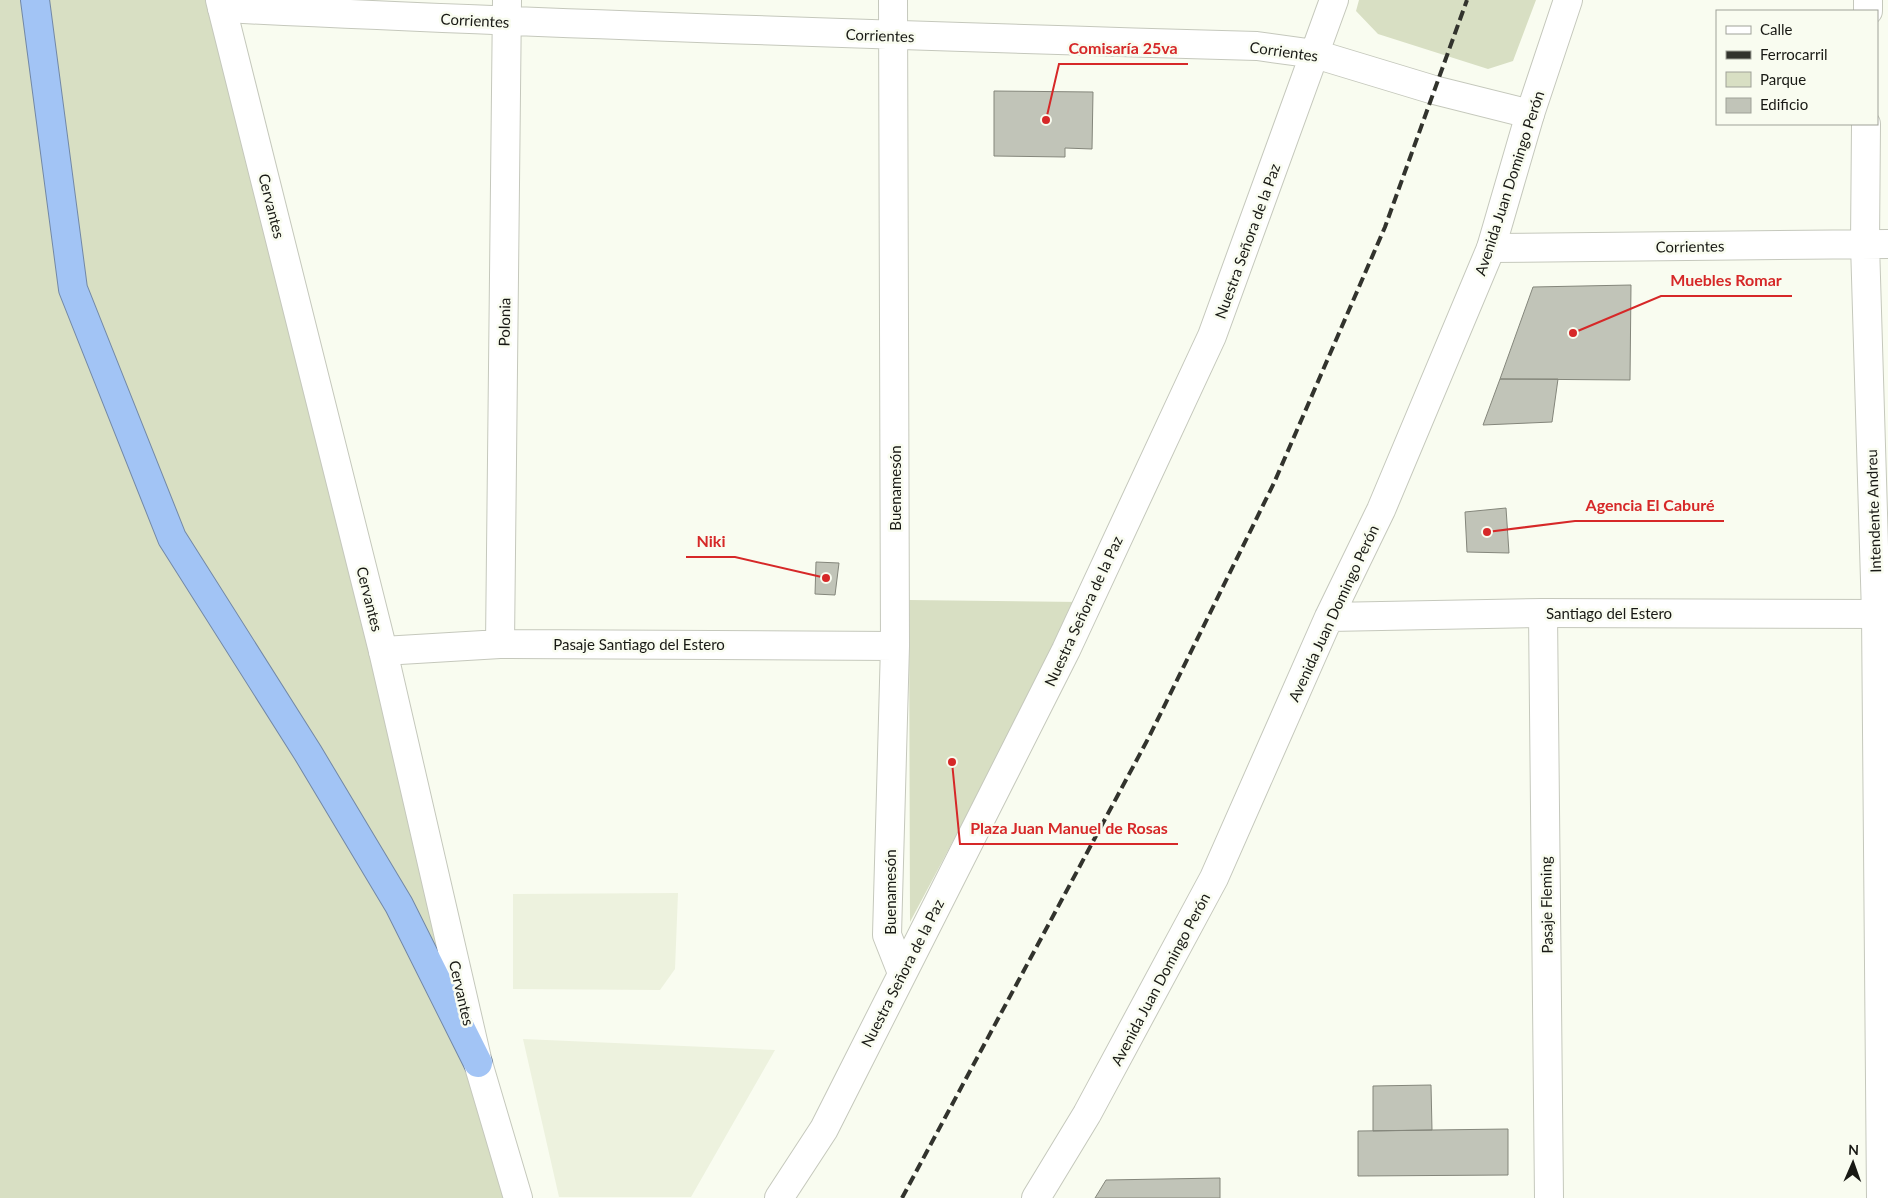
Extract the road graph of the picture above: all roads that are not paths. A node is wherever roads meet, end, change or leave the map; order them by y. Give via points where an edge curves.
1 (35, 0) edge
2 (893, 0) edge
3 (1334, 0) edge
4 (1568, 0) edge
5 (221, 4) edge
6 (507, 11) edge
7 (893, 36) junction
8 (1315, 54) junction
9 (1530, 114) junction
10 (1866, 125) edge
11 (1876, 244) edge
12 (1491, 248) junction
13 (1544, 613) junction
14 (1882, 614) edge
15 (1329, 616) junction
16 (500, 644) junction
17 (896, 646) junction
18 (383, 651) junction
19 (902, 973) junction
20 (478, 1063) junction
21 (518, 1198) edge
22 (779, 1198) edge
23 (1036, 1198) edge
24 (1549, 1198) edge
25 (1881, 1198) edge

1 - 20 highway via 73,289 172,538 308,753 399,905
2 - 7 street, Buenamesón
3 - 8 street, Nuestra Señora de la Paz
4 - 9 street, Avenida Juan Domingo Perón
5 - 6 street, Corrientes
5 - 18 street, Cervantes
6 - 7 street, Corrientes
6 - 16 street, Polonia
7 - 8 street, Corrientes via 1257,46
7 - 17 street, Buenamesón
8 - 9 street, Corrientes via 1434,90
8 - 19 street, Nuestra Señora de la Paz via 1212,336 1066,650
9 - 12 street, Avenida Juan Domingo Perón
10 - 11 street, Intendente Andreu
11 - 12 street, Corrientes
11 - 14 street, Intendente Andreu
12 - 15 street, Avenida Juan Domingo Perón via 1381,510
13 - 14 street, Santiago del Estero
13 - 15 street, Santiago del Estero
13 - 24 street, Pasaje Fleming
14 - 25 street, Intendente Andreu
15 - 23 street, Avenida Juan Domingo Perón via 1214,878 1087,1114
16 - 17 street, Pasaje Santiago del Estero
16 - 18 street, Pasaje Santiago del Estero
17 - 19 street, Buenamesón via 887,935
18 - 20 street, Cervantes
19 - 22 street, Nuestra Señora de la Paz via 824,1129
20 - 21 street, Cervantes

